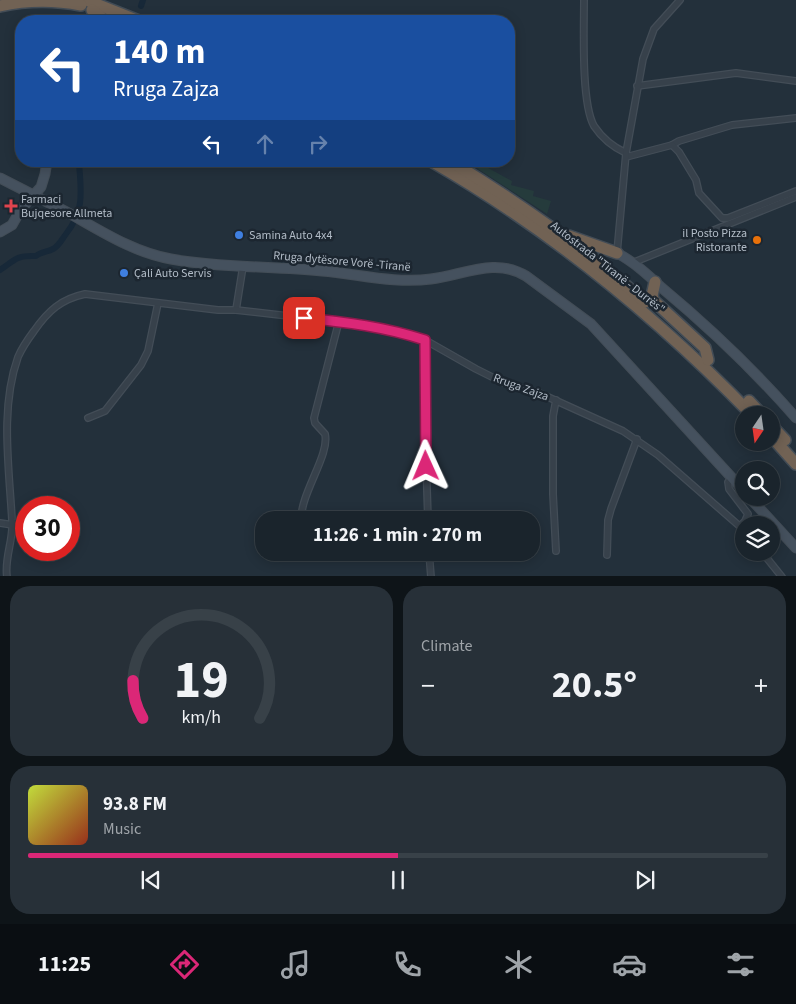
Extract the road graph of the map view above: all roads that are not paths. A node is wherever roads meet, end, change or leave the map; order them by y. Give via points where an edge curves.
1 (68, 0) edge
2 (584, 0) edge
3 (680, 0) edge
4 (89, 4) edge
5 (0, 6) edge
6 (100, 15) edge
7 (117, 15) edge
8 (796, 81) edge
9 (637, 86) junction
10 (796, 118) edge
11 (672, 145) junction
12 (626, 155) junction
13 (46, 167) edge
14 (441, 167) edge
15 (460, 167) edge
16 (0, 178) edge
17 (796, 191) edge
18 (34, 196) junction
19 (796, 197) edge
20 (553, 229) junction
21 (0, 232) edge
22 (617, 252) junction
23 (632, 262) junction
24 (243, 266) junction
25 (655, 282) junction
26 (158, 303) junction
27 (236, 310) junction
28 (338, 321) junction
29 (425, 340) junction
30 (708, 360) junction
31 (556, 400) junction
32 (743, 406) edge
33 (753, 406) edge
34 (88, 418) dead end
35 (796, 418) edge
36 (780, 435) edge
37 (637, 440) junction
38 (780, 446) edge
39 (796, 452) edge
40 (796, 464) edge
41 (732, 478) junction
42 (735, 481) edge
43 (757, 506) edge
44 (303, 511) edge
45 (428, 511) edge
46 (747, 516) edge
47 (735, 522) edge
48 (0, 523) edge
49 (13, 525) junction
50 (796, 548) edge
51 (556, 551) dead end
52 (606, 555) dead end
53 (430, 561) edge
54 (770, 561) edge
55 (7, 576) edge
56 (431, 576) edge
57 (782, 576) edge

1 - 4 highway
2 - 12 street via 588,110 601,136
3 - 9 street via 654,30
4 - 5 highway via 44,0
4 - 6 highway
4 - 7 highway
8 - 9 street via 736,74
9 - 12 street
10 - 11 street via 732,125
11 - 12 street
11 - 17 street via 696,180 699,193 722,218
12 - 22 street
13 - 18 main road via 43,182
14 - 32 highway, Autostrada "Tiranë - Durrës" via 512,211 604,279 674,338
15 - 20 highway, Autostrada "Tiranë - Durrës"
16 - 18 main road, Rruga dytësore Vorë -Tiranë
18 - 21 main road via 12,225
18 - 24 main road, Rruga dytësore Vorë -Tiranë via 138,249 168,258
19 - 23 street
20 - 22 highway
20 - 30 highway, Autostrada "Tiranë - Durrës" via 632,291
22 - 23 main road
23 - 25 main road
24 - 27 street
24 - 41 main road, Rruga dytësore Vorë -Tiranë via 319,270 404,280 440,278 491,267 516,270 591,324
25 - 30 highway via 654,301 705,348
25 - 35 main road via 712,332
26 - 27 street, Rruga Zajza
26 - 34 street via 148,351 141,365 105,411
26 - 49 street, Rruga Zajza via 93,294 75,296 49,311 24,346 12,377 5,420
27 - 28 street, Rruga Zajza
28 - 29 street, Rruga Zajza via 387,329
28 - 44 street via 314,418 324,434 324,445
29 - 31 street, Rruga Zajza via 504,383
29 - 45 street
30 - 33 highway, Autostrada "Tiranë - Durrës"
31 - 37 street, Rruga Zajza via 623,430
31 - 51 street via 553,416
36 - 39 highway
37 - 47 street, Rruga Zajza
37 - 52 street via 608,520
38 - 40 highway
41 - 42 main road, Rruga dytësore Vorë -Tiranë
41 - 46 street via 728,482 729,489
43 - 50 main road
48 - 49 street
49 - 55 street, Rruga Zajza
53 - 56 street
54 - 57 street

